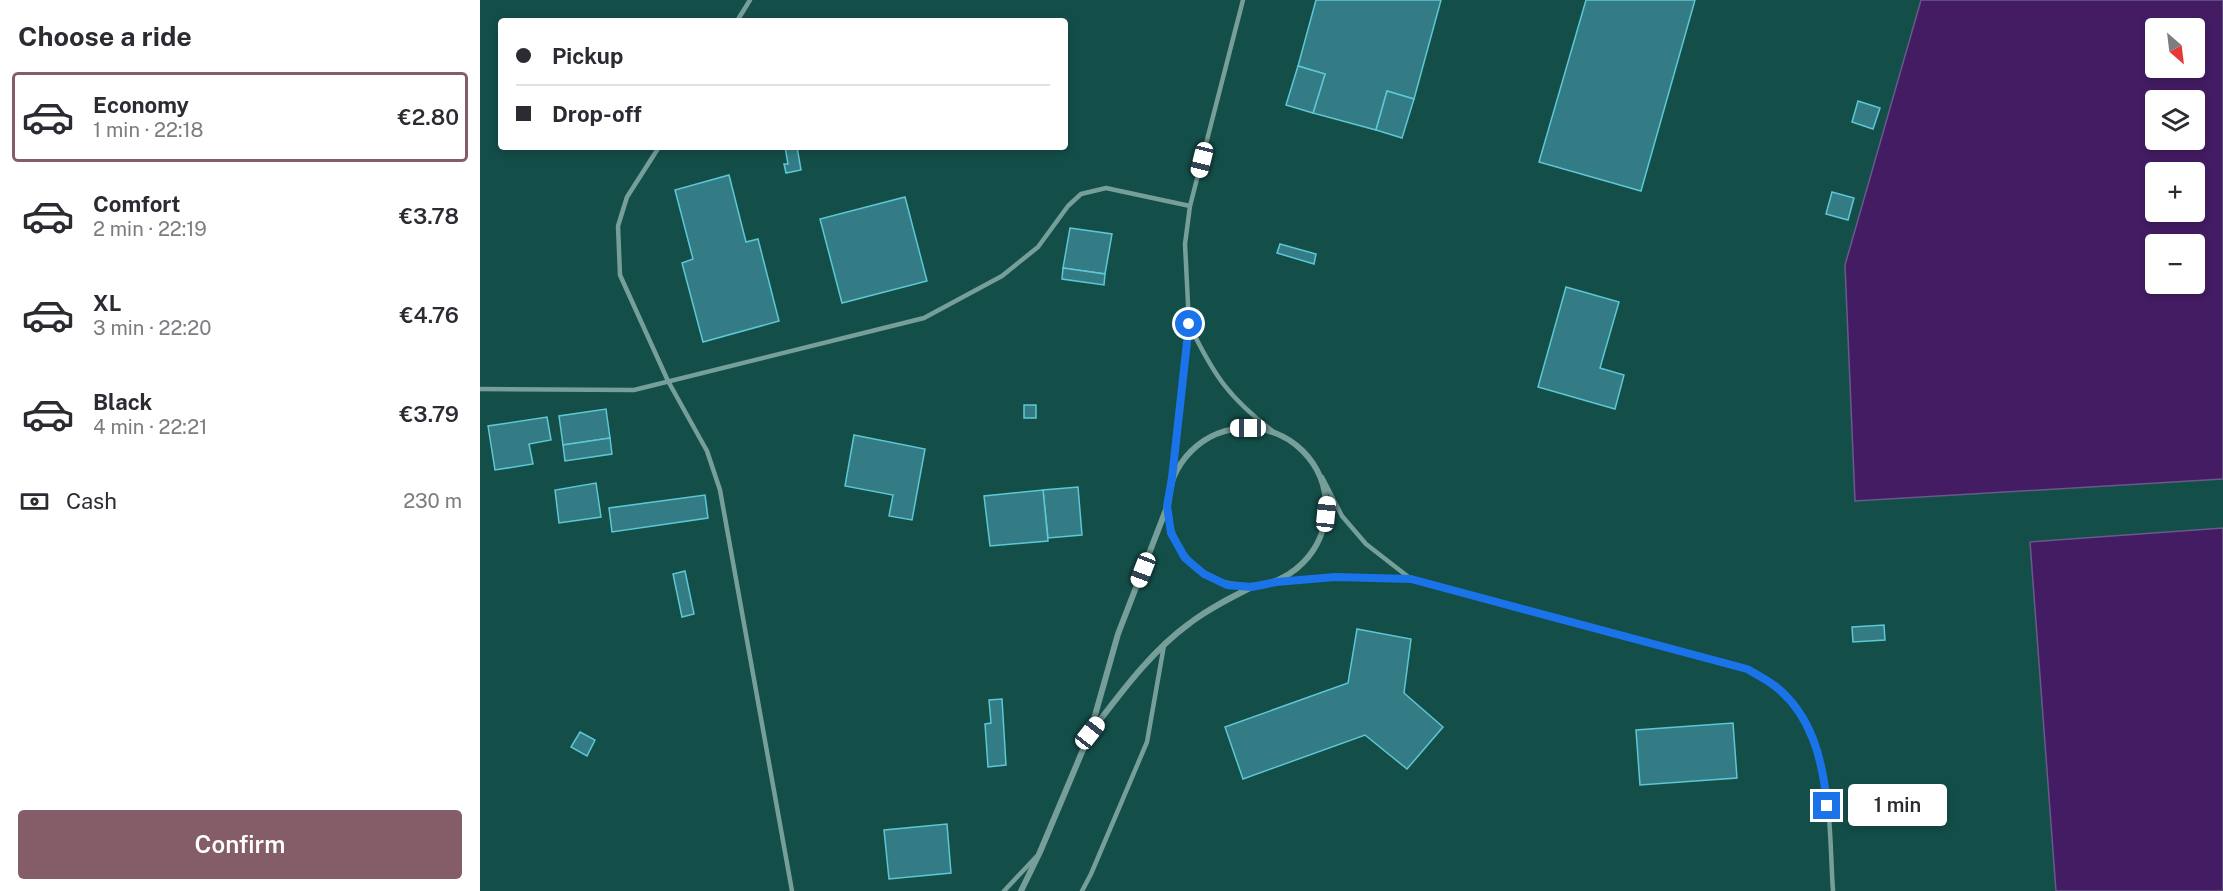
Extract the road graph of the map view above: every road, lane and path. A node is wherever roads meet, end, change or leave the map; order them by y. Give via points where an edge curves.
1 (750, 0) edge
2 (1243, 0) edge
3 (739, 18) edge
4 (656, 150) edge
5 (1190, 206) junction
6 (1189, 324) junction
7 (668, 381) junction
8 (480, 389) edge
9 (1275, 433) junction
10 (1322, 477) junction
11 (1172, 478) junction
12 (1167, 506) junction
13 (1411, 579) junction
14 (1276, 582) junction
15 (1252, 587) junction
16 (1164, 645) junction
17 (1090, 733) junction
18 (1040, 852) junction
19 (792, 891) edge
20 (1004, 891) edge
21 (1022, 891) edge
22 (1082, 891) edge
23 (1833, 891) edge

1 - 3 lane
2 - 5 lane
4 - 7 lane via 627,197 618,226 620,275
5 - 6 lane via 1185,244
5 - 7 lane via 1106,188 1081,194 1038,247 1002,276 924,318
6 - 9 lane via 1225,388
6 - 11 lane
7 - 8 lane via 634,390
7 - 19 lane via 707,451 720,490
9 - 10 street via 1288,438 1309,456
9 - 11 street via 1262,428 1234,428 1208,437 1186,455
10 - 13 lane via 1342,516 1365,544
10 - 14 street via 1328,502 1325,527 1315,550 1298,569
11 - 12 street
12 - 15 street via 1171,533 1185,558 1204,574 1227,585
12 - 17 street via 1118,634
13 - 14 lane via 1335,577
13 - 23 lane via 1747,669 1775,686 1800,712 1818,748 1825,785
14 - 15 street
15 - 16 street via 1190,622
16 - 17 street via 1134,676
16 - 22 lane via 1147,742
17 - 18 street
18 - 20 lane
18 - 21 street

